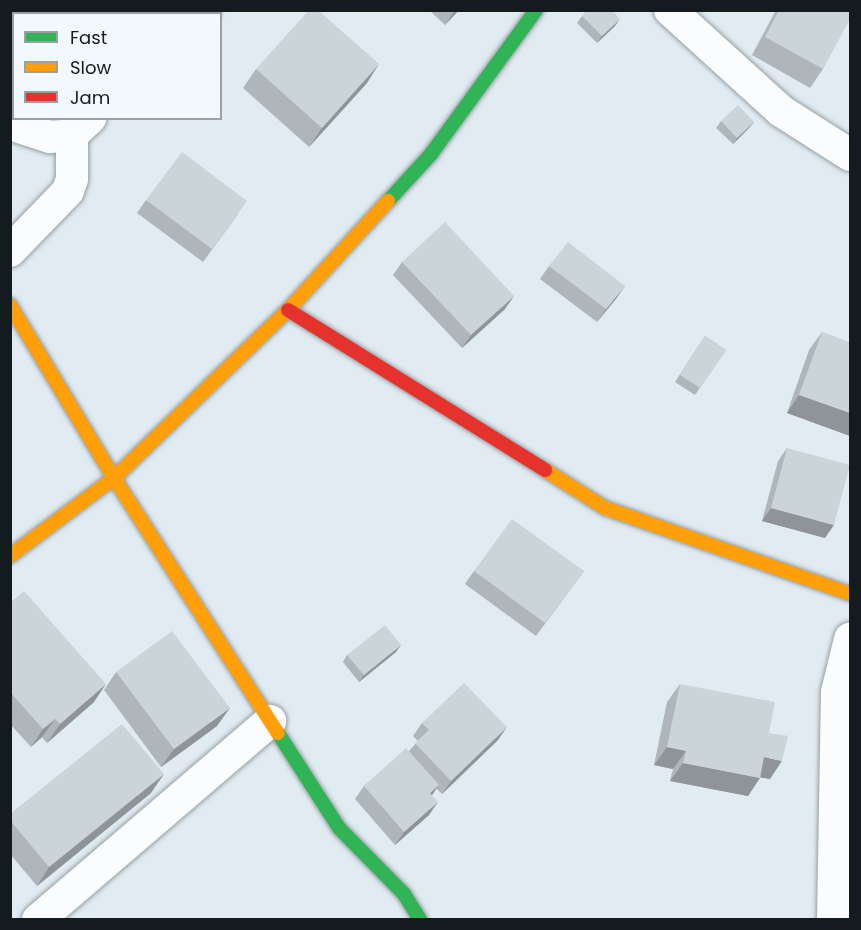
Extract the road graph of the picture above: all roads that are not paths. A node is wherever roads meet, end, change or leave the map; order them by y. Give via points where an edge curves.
1 (536, 10) edge
2 (670, 10) edge
3 (10, 124) edge
4 (81, 127) edge
5 (850, 155) edge
6 (10, 251) edge
7 (10, 305) edge
8 (288, 310) junction
9 (114, 478) junction
10 (10, 556) edge
11 (850, 594) edge
12 (850, 639) edge
13 (270, 721) junction
14 (38, 920) edge
15 (420, 920) edge
16 (833, 920) edge

1 - 8 street via 431,154
2 - 5 street via 781,111
3 - 4 street via 50,137
4 - 6 street via 68,191
7 - 9 street
8 - 9 street
8 - 11 street via 605,508
9 - 10 street
9 - 13 street
12 - 16 street via 837,692
13 - 14 street
13 - 15 street via 339,828 404,894

